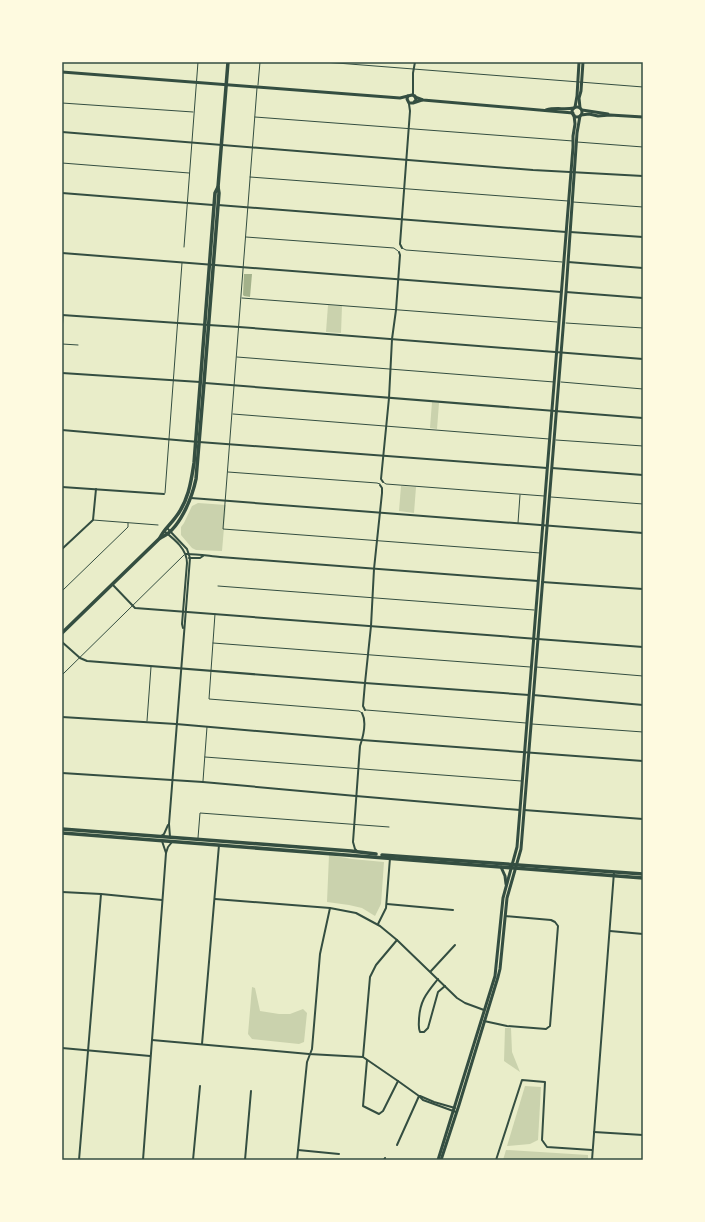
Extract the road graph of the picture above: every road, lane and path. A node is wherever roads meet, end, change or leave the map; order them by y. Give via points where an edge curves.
1 (198, 62) edge
2 (228, 62) edge
3 (260, 62) edge
4 (324, 62) edge
5 (416, 62) edge
6 (579, 62) edge
7 (583, 62) edge
8 (414, 69) junction
9 (62, 72) edge
10 (197, 82) junction
11 (579, 82) junction
12 (227, 84) junction
13 (258, 87) junction
14 (643, 87) edge
15 (411, 96) junction
16 (400, 98) junction
17 (423, 100) junction
18 (62, 102) edge
19 (411, 103) junction
20 (574, 108) junction
21 (581, 109) junction
22 (544, 110) junction
23 (194, 112) junction
24 (573, 114) junction
25 (580, 115) junction
26 (610, 115) junction
27 (255, 117) junction
28 (643, 117) edge
29 (409, 129) junction
30 (62, 132) edge
31 (192, 142) junction
32 (575, 142) junction
33 (222, 145) junction
34 (253, 147) junction
35 (643, 147) edge
36 (407, 159) junction
37 (62, 163) edge
38 (189, 172) junction
39 (573, 172) junction
40 (643, 176) edge
41 (250, 177) junction
42 (404, 189) junction
43 (62, 193) edge
44 (570, 202) junction
45 (187, 203) junction
46 (216, 205) junction
47 (643, 207) edge
48 (248, 208) junction
49 (402, 219) junction
50 (568, 232) junction
51 (246, 237) junction
52 (643, 237) edge
53 (184, 247) dead end
54 (402, 248) joint
55 (399, 252) joint
56 (62, 253) edge
57 (566, 262) junction
58 (182, 263) junction
59 (212, 265) junction
60 (243, 267) junction
61 (643, 268) edge
62 (398, 279) junction
63 (564, 292) junction
64 (241, 298) junction
65 (643, 298) edge
66 (396, 310) junction
67 (63, 315) edge
68 (561, 322) junction
69 (178, 324) junction
70 (207, 325) junction
71 (239, 327) junction
72 (643, 328) edge
73 (62, 333) edge
74 (392, 339) junction
75 (62, 344) edge
76 (78, 345) dead end
77 (559, 352) junction
78 (237, 357) junction
79 (643, 359) edge
80 (390, 369) junction
81 (62, 373) edge
82 (173, 380) junction
83 (556, 382) junction
84 (203, 383) junction
85 (234, 385) junction
86 (643, 389) edge
87 (389, 398) junction
88 (554, 411) junction
89 (232, 414) junction
90 (643, 418) edge
91 (387, 427) junction
92 (62, 430) edge
93 (169, 439) junction
94 (551, 439) junction
95 (198, 442) junction
96 (230, 444) junction
97 (643, 446) edge
98 (383, 455) junction
99 (549, 468) junction
100 (227, 472) junction
101 (643, 476) edge
102 (383, 482) joint
103 (380, 485) joint
104 (62, 487) edge
105 (96, 489) junction
106 (164, 494) joint
107 (520, 494) junction
108 (547, 496) junction
109 (191, 498) junction
110 (225, 501) junction
111 (643, 504) edge
112 (380, 512) junction
113 (92, 520) junction
114 (128, 523) junction
115 (518, 523) junction
116 (158, 525) dead end
117 (545, 525) junction
118 (167, 531) junction
119 (643, 533) edge
120 (378, 541) junction
121 (62, 549) edge
122 (541, 553) junction
123 (187, 554) junction
124 (203, 556) junction
125 (188, 558) junction
126 (374, 570) junction
127 (540, 582) junction
128 (112, 584) junction
129 (218, 586) dead end
130 (643, 589) edge
131 (62, 591) edge
132 (374, 598) junction
133 (133, 605) junction
134 (536, 610) junction
135 (185, 611) junction
136 (215, 613) junction
137 (371, 626) junction
138 (62, 633) edge
139 (536, 639) junction
140 (62, 642) edge
141 (213, 643) junction
142 (643, 647) edge
143 (368, 655) junction
144 (80, 658) junction
145 (151, 666) junction
146 (534, 667) junction
147 (180, 668) junction
148 (211, 671) junction
149 (62, 675) edge
150 (643, 676) edge
151 (365, 684) junction
152 (531, 695) junction
153 (643, 705) edge
154 (365, 710) joint
155 (362, 713) joint
156 (62, 717) edge
157 (147, 722) junction
158 (529, 723) junction
159 (176, 724) junction
160 (207, 726) junction
161 (643, 732) edge
162 (362, 740) junction
163 (526, 752) junction
164 (205, 757) junction
165 (643, 761) edge
166 (358, 768) junction
167 (62, 772) edge
168 (172, 780) junction
169 (203, 782) junction
170 (522, 782) junction
171 (356, 796) junction
172 (522, 810) junction
173 (643, 819) edge
174 (169, 824) junction
175 (354, 825) junction
176 (389, 827) dead end
177 (62, 829) edge
178 (62, 832) edge
179 (151, 836) junction
180 (172, 840) junction
181 (198, 840) junction
182 (162, 841) junction
183 (219, 844) junction
184 (357, 852) junction
185 (166, 853) junction
186 (390, 856) junction
187 (514, 866) junction
188 (501, 867) junction
189 (614, 874) junction
190 (643, 874) edge
191 (643, 878) edge
192 (506, 886) junction
193 (62, 892) edge
194 (101, 894) junction
195 (215, 899) junction
196 (162, 900) junction
197 (387, 904) junction
198 (330, 908) junction
199 (454, 910) dead end
200 (503, 916) junction
201 (377, 924) junction
202 (610, 931) junction
203 (643, 934) edge
204 (397, 940) junction
205 (454, 945) dead end
206 (430, 972) junction
207 (438, 979) junction
208 (446, 986) junction
209 (486, 1011) junction
210 (483, 1021) junction
211 (152, 1040) junction
212 (202, 1044) junction
213 (62, 1048) edge
214 (87, 1050) junction
215 (309, 1054) junction
216 (150, 1056) junction
217 (363, 1057) junction
218 (367, 1060) junction
219 (398, 1081) junction
220 (200, 1086) dead end
221 (251, 1091) dead end
222 (419, 1096) junction
223 (455, 1110) junction
224 (594, 1132) junction
225 (643, 1135) edge
226 (397, 1146) dead end
227 (298, 1150) junction
228 (592, 1150) junction
229 (339, 1154) dead end
230 (79, 1160) edge
231 (143, 1160) edge
232 (193, 1160) edge
233 (246, 1160) edge
234 (297, 1160) edge
235 (438, 1160) edge
236 (441, 1160) edge
237 (496, 1160) edge
238 (592, 1160) edge

1 - 10 lane
2 - 12 main road
3 - 13 lane
4 - 8 lane
5 - 8 street
6 - 11 main road
7 - 11 main road
8 - 11 lane
8 - 15 street
9 - 10 main road
10 - 12 main road
10 - 23 lane
11 - 14 lane
11 - 20 main road
11 - 21 main road
12 - 13 main road
12 - 33 main road
13 - 16 main road
13 - 27 lane
15 - 16 main road
15 - 17 main road
15 - 19 main road via 407,99
15 - 19 main road via 416,100
16 - 19 main road
17 - 19 main road
17 - 22 main road
18 - 23 lane
19 - 29 street
20 - 21 main road
20 - 22 main road
20 - 24 main road
21 - 25 main road
21 - 26 main road
22 - 24 main road
23 - 31 lane
24 - 25 main road
24 - 32 main road
25 - 26 main road
25 - 32 main road
26 - 28 main road
27 - 29 lane
27 - 34 lane
29 - 32 lane
29 - 36 street
30 - 31 street
31 - 33 street
31 - 38 lane
32 - 35 lane
32 - 39 main road
33 - 34 street
33 - 46 main road
34 - 36 street
34 - 41 lane
36 - 39 street
36 - 42 street
37 - 38 lane
38 - 45 lane
39 - 40 street
39 - 44 main road
41 - 42 lane
41 - 48 lane
42 - 44 lane
42 - 49 street
43 - 45 street
44 - 47 lane
44 - 50 main road
45 - 46 street
45 - 53 lane
46 - 48 street
46 - 59 main road
48 - 49 street
48 - 51 lane
49 - 50 street
49 - 54 street
50 - 52 street
50 - 57 main road
51 - 55 lane via 394,248
51 - 60 lane
54 - 57 lane
55 - 62 street
56 - 58 street
57 - 61 street
57 - 63 main road
58 - 59 street
58 - 69 lane
59 - 60 street
59 - 70 main road
60 - 62 street
60 - 64 lane
62 - 63 street
62 - 66 street
63 - 65 street
63 - 68 main road
64 - 66 lane
64 - 71 lane
66 - 68 lane
66 - 74 street
67 - 69 street
67 - 73 lane
68 - 72 lane
68 - 77 main road
69 - 70 street
69 - 82 lane
70 - 71 street
70 - 84 main road
71 - 74 street
71 - 78 lane
74 - 77 street
74 - 80 street
75 - 76 lane
77 - 79 street
77 - 83 main road
78 - 80 lane
78 - 85 lane
80 - 83 lane
80 - 87 street
81 - 82 street
82 - 84 street
82 - 93 lane
83 - 86 lane
83 - 88 main road
84 - 85 street
84 - 95 main road
85 - 87 street
85 - 89 lane
87 - 88 street
87 - 91 street
88 - 90 street
88 - 94 main road
89 - 91 lane
89 - 96 lane
91 - 94 lane
91 - 98 street
92 - 93 street
93 - 95 street
93 - 106 lane
94 - 97 lane
94 - 99 main road
95 - 96 street
95 - 109 main road via 196,479
95 - 118 main road via 187,497
96 - 98 street
96 - 100 lane
98 - 99 street
98 - 102 street
99 - 101 street
99 - 108 main road
100 - 103 lane
100 - 110 lane
102 - 107 lane
103 - 112 street
104 - 105 street
105 - 106 street
105 - 113 street
107 - 108 lane
107 - 115 lane
108 - 111 lane
108 - 117 main road
109 - 110 street
109 - 118 main road via 183,514
110 - 112 street
110 - 120 lane via 223,529
112 - 115 street
112 - 120 street
113 - 114 lane
113 - 121 street
114 - 116 lane
114 - 131 lane via 128,526
115 - 117 street
117 - 119 street
117 - 122 main road
117 - 127 main road
118 - 123 street via 187,549
118 - 128 main road
120 - 122 lane
120 - 126 street
122 - 127 main road
123 - 124 street
123 - 125 street
123 - 133 lane
124 - 125 street
124 - 126 street
125 - 135 street
126 - 127 street
126 - 132 street
127 - 130 street
127 - 134 main road
127 - 139 main road
128 - 133 street
128 - 138 main road
129 - 132 lane
132 - 134 lane
132 - 137 street
133 - 135 street via 135,608
133 - 144 lane
134 - 139 main road
135 - 136 street
135 - 147 street
136 - 137 street
136 - 141 lane
137 - 139 street
137 - 143 street
139 - 142 street
139 - 146 main road
140 - 144 street
141 - 143 lane
141 - 148 lane
143 - 146 lane
143 - 151 street
144 - 145 street via 87,661
144 - 149 lane
145 - 147 street
145 - 157 lane
146 - 150 lane
146 - 152 main road
147 - 148 street
147 - 159 street
148 - 151 street
148 - 155 lane via 209,699
151 - 152 street
151 - 154 street
152 - 153 street
152 - 158 main road
154 - 158 lane
155 - 162 street
156 - 157 street
157 - 159 street
158 - 161 lane
158 - 163 main road
159 - 160 street
159 - 168 street
160 - 162 street
160 - 164 lane
162 - 163 street
162 - 166 street
163 - 165 street
163 - 170 main road
163 - 172 main road
164 - 166 lane
164 - 169 lane
166 - 170 lane
166 - 171 street
167 - 168 street
168 - 169 street
168 - 174 street
169 - 171 street
170 - 172 main road
171 - 172 street
171 - 175 street
172 - 173 street
172 - 187 main road
174 - 179 street via 162,835
174 - 180 street
175 - 176 lane
175 - 181 lane via 200,813
175 - 184 street via 353,842
177 - 179 main road
178 - 182 main road
179 - 180 main road
180 - 181 main road
180 - 182 main road
180 - 183 main road
180 - 185 street
181 - 183 main road
182 - 185 street
183 - 184 main road
183 - 186 main road
183 - 195 street
184 - 186 main road
185 - 196 street
186 - 187 main road
186 - 188 main road
186 - 197 street
187 - 188 main road
187 - 189 main road
187 - 192 main road
187 - 200 main road
188 - 192 main road
189 - 190 main road
189 - 191 main road
189 - 202 street
192 - 200 main road
193 - 194 street
194 - 196 street
194 - 214 street
195 - 198 street
195 - 212 street
196 - 211 street
197 - 199 street
197 - 201 street
198 - 201 street via 356,913
198 - 215 street via 320,954 313,1044
200 - 209 main road via 497,969
200 - 210 street via 551,920 558,926 550,1026 546,1029
201 - 204 street
202 - 203 street
202 - 224 street
204 - 206 street
204 - 217 street via 376,965 370,977
205 - 206 street
206 - 207 street
207 - 208 street
207 - 208 street via 425,996 420,1008 420,1032 428,1028 438,992
208 - 209 street via 457,998
209 - 210 main road
210 - 223 main road
211 - 212 street
211 - 216 street
212 - 215 street
213 - 214 street
214 - 216 street
214 - 230 street
215 - 217 street
215 - 227 street
216 - 231 street
217 - 218 street
218 - 219 street
218 - 219 street via 363,1106 379,1114
219 - 222 street
220 - 232 street
221 - 233 street
222 - 223 street via 427,1102
222 - 226 street
223 - 235 main road
223 - 236 main road
224 - 225 street
224 - 228 street
227 - 229 street
227 - 234 street
228 - 237 street via 547,1147 542,1140 545,1082 522,1080
228 - 238 street

